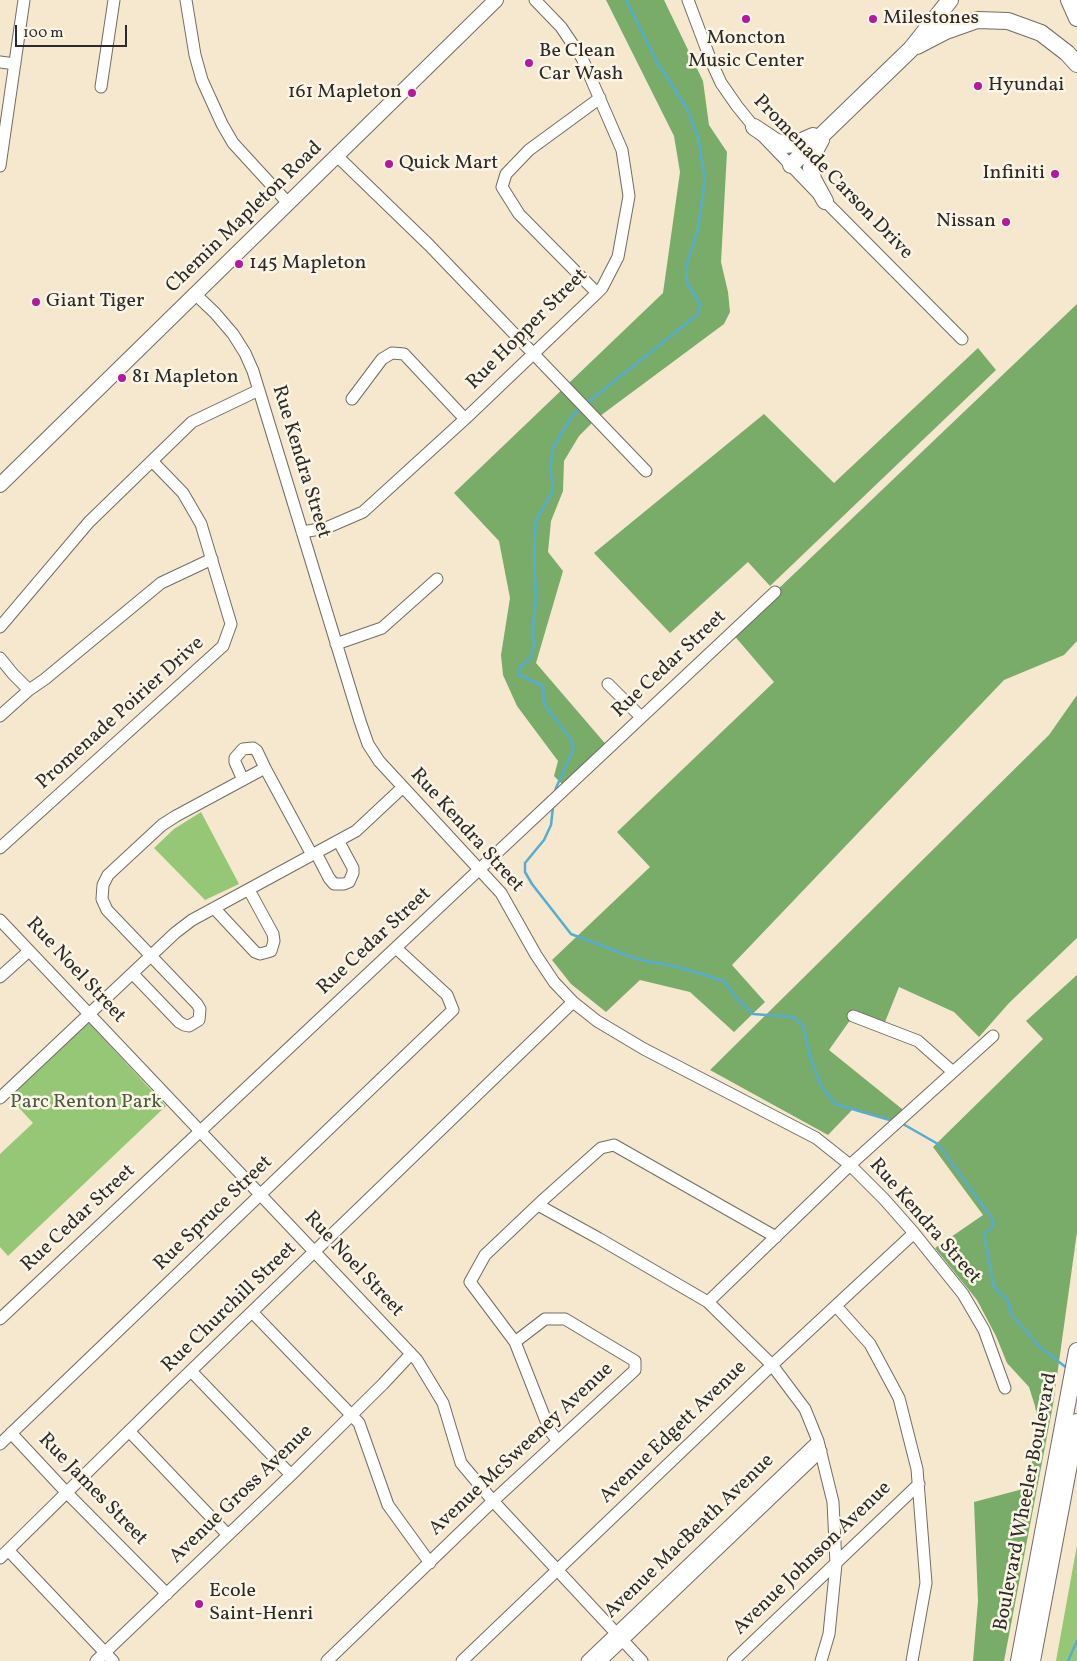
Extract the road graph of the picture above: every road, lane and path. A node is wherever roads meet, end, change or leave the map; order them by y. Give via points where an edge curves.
1 (24, 0) edge
2 (114, 0) edge
3 (187, 0) edge
4 (496, 0) edge
5 (535, 0) edge
6 (688, 0) edge
7 (950, 0) edge
8 (1069, 0) edge
9 (1077, 18) edge
10 (911, 49) junction
11 (0, 62) edge
12 (15, 64) junction
13 (1077, 64) edge
14 (101, 87) dead end
15 (600, 98) junction
16 (830, 125) junction
17 (754, 127) junction
18 (337, 156) junction
19 (790, 165) junction
20 (0, 166) edge
21 (825, 201) junction
22 (288, 203) junction
23 (597, 293) junction
24 (195, 294) junction
25 (962, 339) dead end
26 (533, 354) junction
27 (259, 390) junction
28 (352, 398) dead end
29 (465, 419) junction
30 (152, 461) junction
31 (646, 471) dead end
32 (0, 485) edge
33 (302, 532) junction
34 (212, 559) junction
35 (437, 579) dead end
36 (775, 592) dead end
37 (0, 626) edge
38 (336, 644) junction
39 (0, 658) edge
40 (608, 684) dead end
41 (29, 690) junction
42 (0, 716) edge
43 (642, 718) junction
44 (265, 768) junction
45 (243, 780) junction
46 (402, 788) junction
47 (339, 842) junction
48 (0, 848) edge
49 (314, 854) junction
50 (479, 870) junction
51 (249, 890) junction
52 (214, 908) junction
53 (0, 920) edge
54 (396, 948) junction
55 (29, 950) junction
56 (151, 956) junction
57 (133, 974) junction
58 (0, 977) edge
59 (573, 1002) junction
60 (89, 1014) junction
61 (853, 1016) dead end
62 (993, 1036) dead end
63 (953, 1072) junction
64 (0, 1098) edge
65 (201, 1131) junction
66 (850, 1165) junction
67 (261, 1195) junction
68 (538, 1205) junction
69 (914, 1233) junction
70 (776, 1237) junction
71 (314, 1252) junction
72 (708, 1302) junction
73 (836, 1306) junction
74 (252, 1312) junction
75 (0, 1319) edge
76 (515, 1342) junction
77 (1077, 1350) edge
78 (411, 1354) junction
79 (772, 1365) junction
80 (193, 1374) junction
81 (1005, 1388) dead end
82 (352, 1415) junction
83 (1077, 1422) edge
84 (129, 1431) junction
85 (4, 1439) edge
86 (558, 1441) junction
87 (820, 1446) junction
88 (291, 1475) junction
89 (919, 1484) junction
90 (66, 1492) junction
91 (493, 1501) junction
92 (228, 1534) junction
93 (4, 1554) edge
94 (430, 1563) junction
95 (836, 1564) junction
96 (557, 1570) junction
97 (167, 1594) junction
98 (620, 1637) junction
99 (104, 1652) junction
100 (329, 1660) edge
101 (96, 1661) edge
102 (113, 1661) edge
103 (462, 1661) edge
104 (587, 1661) edge
105 (601, 1661) edge
106 (642, 1661) edge
107 (733, 1661) edge
108 (821, 1661) edge
109 (912, 1661) edge
110 (1019, 1661) edge
111 (1032, 1661) edge

1 - 12 street
2 - 14 street
3 - 22 street via 202,80 222,124 233,143
4 - 18 main road, Chemin Mapleton Road
5 - 15 street, Rue Hopper Street via 561,27 582,58
6 - 17 street, Promenade Carson Drive via 721,83
7 - 10 highway
8 - 9 highway
10 - 13 highway via 946,30 977,20 1008,21 1041,34
10 - 16 highway
11 - 12 street
12 - 20 street
15 - 23 street, Rue Hopper Street via 622,150 630,196 618,257
15 - 23 street via 529,150 506,174 502,187 519,214
16 - 17 highway via 805,141 790,144 775,141
16 - 19 highway
16 - 21 highway via 815,151 811,168
17 - 19 street, Promenade Carson Drive
18 - 22 main road, Chemin Mapleton Road
18 - 26 street via 429,245
19 - 21 street, Promenade Carson Drive
21 - 25 street, Promenade Carson Drive
22 - 24 main road, Chemin Mapleton Road
23 - 26 street, Rue Hopper Street
24 - 27 street, Rue Kendra Street via 233,334
24 - 32 main road, Chemin Mapleton Road
26 - 29 street, Rue Hopper Street
26 - 31 street
27 - 30 street via 192,422
27 - 33 street, Rue Kendra Street
28 - 29 street via 382,359 392,353 404,354
29 - 33 street, Rue Hopper Street via 363,512 326,528
30 - 34 street, Promenade Poirier Drive via 183,493 201,524
30 - 37 street via 88,522
33 - 38 street, Rue Kendra Street
34 - 41 street via 161,583
34 - 48 street, Promenade Poirier Drive via 231,624 223,646
35 - 38 street via 382,628
36 - 43 street, Rue Cedar Street
38 - 46 street, Rue Kendra Street via 368,744
39 - 41 street
40 - 43 street
41 - 42 street
43 - 50 street, Rue Cedar Street
44 - 45 street
44 - 45 street via 253,748 243,749 235,758
44 - 49 street
45 - 56 street via 162,825 108,875 102,886 102,899 107,910
46 - 47 street via 356,831
46 - 50 street, Rue Kendra Street
47 - 49 street
47 - 49 street via 354,872 349,882 334,884
49 - 51 street
50 - 54 street, Rue Cedar Street
50 - 59 street, Rue Kendra Street via 501,893 549,975
51 - 52 street
51 - 52 street via 273,934 271,951 255,952
52 - 56 street via 192,920
53 - 55 street, Rue Noel Street
54 - 65 street, Rue Cedar Street
54 - 67 street, Rue Spruce Street via 447,995 453,1010
55 - 58 street
55 - 60 street, Rue Noel Street
56 - 57 street
56 - 57 street via 197,1004 199,1020 184,1026
57 - 60 street
59 - 66 street, Rue Kendra Street via 597,1021 644,1048 816,1138
59 - 71 street, Rue Churchill Street
60 - 64 street
60 - 65 street, Rue Noel Street
61 - 63 street via 918,1040
62 - 63 street
63 - 66 street
65 - 67 street, Rue Noel Street
65 - 75 street, Rue Cedar Street
66 - 69 street, Rue Kendra Street
66 - 70 street
67 - 71 street, Rue Noel Street
67 - 85 street, Rue Spruce Street
68 - 70 street via 601,1148 614,1145
68 - 72 street
68 - 76 street via 485,1255 470,1282
69 - 73 street, Avenue Edgett Avenue
69 - 81 street, Rue Kendra Street via 967,1301 984,1330
70 - 72 street
71 - 74 street, Rue Churchill Street
71 - 78 street, Rue Noel Street
72 - 79 street
73 - 79 street, Avenue Edgett Avenue
73 - 89 street via 870,1344 900,1398
74 - 80 street, Rue Churchill Street
74 - 82 street
76 - 86 street via 550,1431
76 - 86 street, Avenue McSweeney Avenue via 545,1319 565,1319 635,1361 635,1370
77 - 110 highway, Boulevard Wheeler Boulevard
78 - 82 street, Avenue Gross Avenue
78 - 91 street, Rue Noel Street via 443,1403 461,1462
79 - 87 street via 805,1409
79 - 96 street, Avenue Edgett Avenue
80 - 84 street, Rue Churchill Street
80 - 88 street
82 - 88 street, Avenue Gross Avenue
82 - 94 street via 359,1423 388,1505
83 - 111 highway, Boulevard Wheeler Boulevard
84 - 90 street, Rue Churchill Street
84 - 92 street
85 - 90 street, Rue James Street
86 - 91 street, Avenue McSweeney Avenue
87 - 95 street via 832,1502
87 - 98 street, Avenue MacBeath Avenue
88 - 92 street, Avenue Gross Avenue
89 - 95 street, Avenue Johnson Avenue
89 - 109 street via 926,1583
90 - 93 street, Rue Churchill Street
90 - 97 street, Rue James Street
91 - 94 street, Avenue McSweeney Avenue
91 - 96 street, Rue Noel Street
92 - 97 street, Avenue Gross Avenue
93 - 99 street
94 - 100 street, Avenue McSweeney Avenue
95 - 107 street, Avenue Johnson Avenue
95 - 108 street via 830,1634
96 - 98 street, Rue Noel Street
96 - 103 street, Avenue Edgett Avenue
97 - 99 street, Avenue Gross Avenue
98 - 104 street, Avenue MacBeath Avenue
98 - 105 street, Avenue MacBeath Avenue
98 - 106 street, Rue Noel Street
99 - 101 street, Avenue Gross Avenue
99 - 102 street

